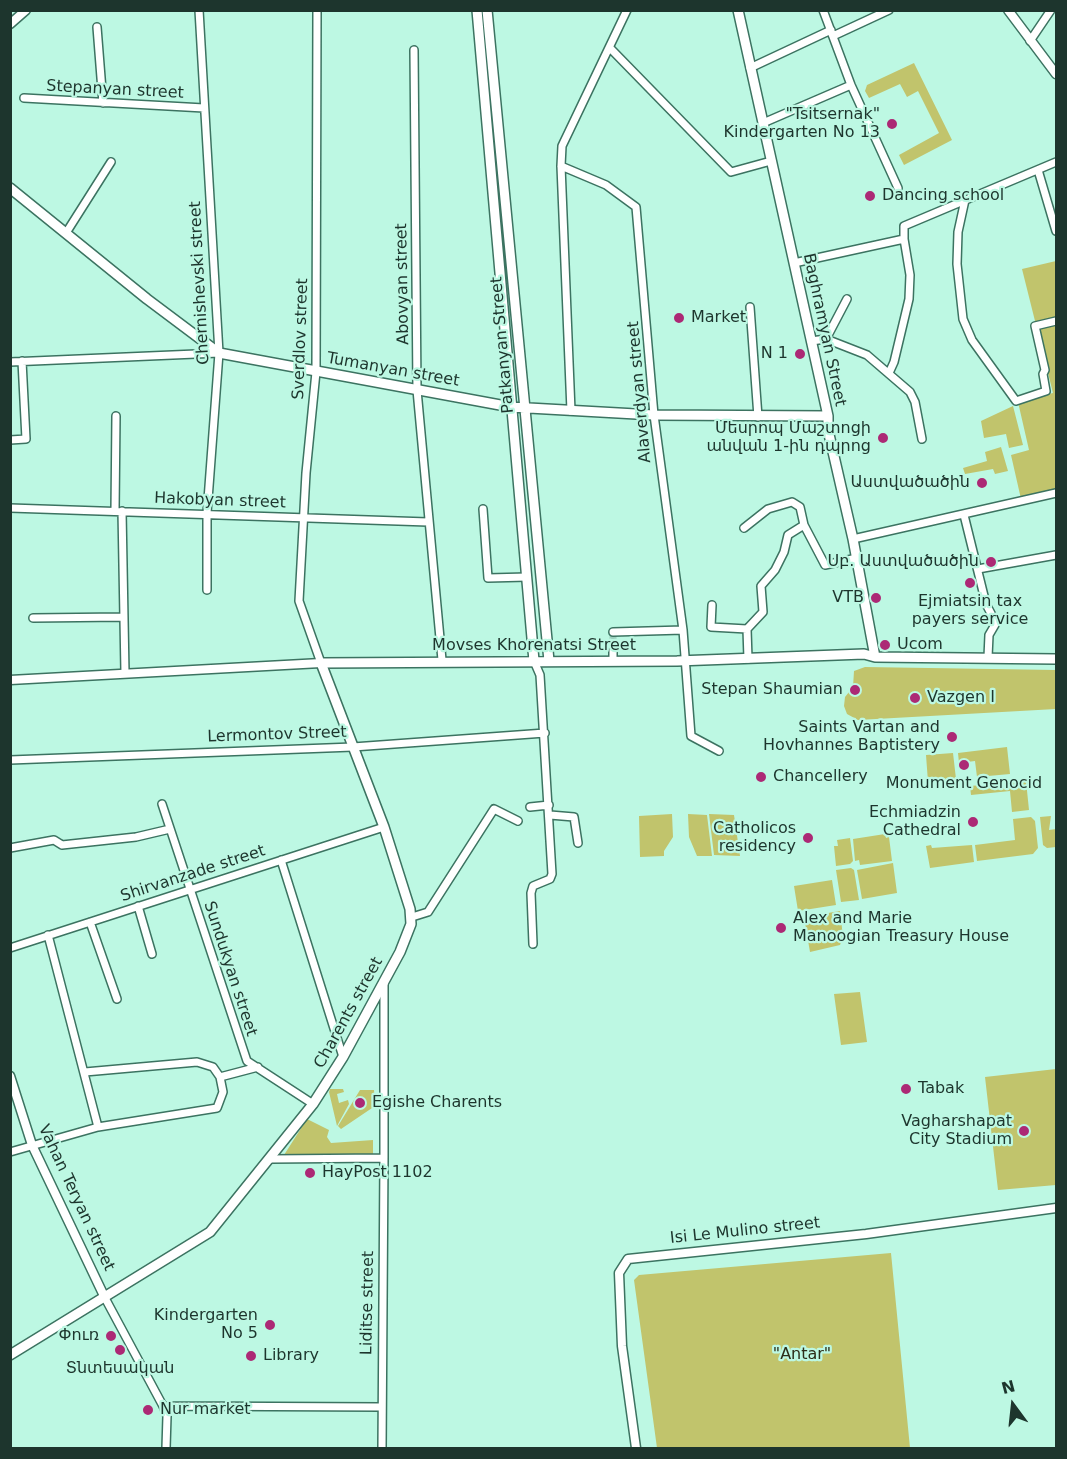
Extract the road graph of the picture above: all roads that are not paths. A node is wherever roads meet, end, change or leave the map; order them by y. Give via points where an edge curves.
1 (26, 10) edge
2 (199, 10) edge
3 (317, 10) edge
4 (477, 10) edge
5 (487, 10) edge
6 (627, 10) edge
7 (738, 10) edge
8 (823, 10) edge
9 (889, 10) edge
10 (1008, 10) edge
11 (1051, 10) edge
12 (10, 24) edge
13 (97, 27) dead end
14 (832, 33) junction
15 (1030, 41) junction
16 (610, 48) junction
17 (414, 50) dead end
18 (750, 68) junction
19 (1056, 74) edge
20 (494, 84) junction
21 (483, 85) junction
22 (851, 85) junction
23 (24, 98) dead end
24 (102, 103) junction
25 (204, 108) junction
26 (763, 123) junction
27 (771, 161) junction
28 (111, 162) dead end
29 (1056, 162) edge
30 (561, 166) junction
31 (1038, 170) junction
32 (10, 188) edge
33 (898, 188) dead end
34 (965, 200) junction
35 (1056, 229) edge
36 (66, 233) junction
37 (904, 239) junction
38 (794, 263) junction
39 (848, 299) dead end
40 (750, 307) dead end
41 (1056, 321) edge
42 (826, 339) junction
43 (811, 341) junction
44 (219, 353) junction
45 (22, 361) junction
46 (10, 362) edge
47 (316, 372) junction
48 (889, 373) junction
49 (417, 390) junction
50 (511, 407) junction
51 (524, 408) junction
52 (571, 411) junction
53 (654, 415) junction
54 (116, 416) dead end
55 (828, 416) junction
56 (758, 417) junction
57 (922, 438) dead end
58 (10, 440) edge
59 (1056, 494) edge
60 (10, 508) edge
61 (483, 509) dead end
62 (118, 511) junction
63 (207, 513) junction
64 (964, 515) junction
65 (304, 518) junction
66 (428, 522) junction
67 (804, 525) junction
68 (744, 528) dead end
69 (853, 539) junction
70 (1056, 555) edge
71 (857, 558) junction
72 (978, 569) junction
73 (527, 577) junction
74 (207, 590) dead end
75 (712, 605) dead end
76 (123, 617) junction
77 (33, 618) dead end
78 (747, 629) junction
79 (683, 630) junction
80 (613, 632) dead end
81 (613, 650) tunnel mouth
82 (875, 657) junction
83 (988, 657) junction
84 (748, 659) junction
85 (1056, 659) edge
86 (442, 660) junction
87 (534, 661) junction
88 (549, 661) junction
89 (686, 661) junction
90 (613, 662) junction
91 (321, 663) junction
92 (124, 673) junction
93 (540, 675) junction
94 (10, 680) edge
95 (545, 733) junction
96 (353, 747) junction
97 (719, 751) dead end
98 (10, 760) edge
99 (162, 804) dead end
100 (549, 805) junction
101 (530, 807) dead end
102 (550, 815) junction
103 (518, 820) dead end
104 (384, 827) junction
105 (170, 829) junction
106 (578, 843) dead end
107 (10, 848) edge
108 (281, 860) junction
109 (190, 888) junction
110 (138, 906) junction
111 (412, 917) junction
112 (90, 922) junction
113 (48, 935) junction
114 (533, 944) dead end
115 (10, 948) edge
116 (152, 954) dead end
117 (384, 984) junction
118 (117, 999) dead end
119 (343, 1057) junction
120 (258, 1067) junction
121 (85, 1072) junction
122 (10, 1076) edge
123 (220, 1077) junction
124 (313, 1104) junction
125 (98, 1127) junction
126 (32, 1145) junction
127 (10, 1152) edge
128 (384, 1158) junction
129 (271, 1159) junction
130 (1056, 1208) edge
131 (105, 1298) junction
132 (10, 1355) edge
133 (163, 1406) junction
134 (381, 1407) junction
135 (166, 1449) edge
136 (382, 1449) edge
137 (636, 1449) edge

1 - 12 street
2 - 25 street, Chernishevski street
3 - 47 street, Sverdlov street
4 - 21 main road, Patkanyan Street
5 - 20 main road, Patkanyan Street
6 - 16 street
7 - 18 main road, Baghramyan Street
8 - 14 street
9 - 14 street
10 - 15 street
11 - 15 street
13 - 24 street
14 - 18 street
14 - 22 street
15 - 19 street
16 - 27 street via 731,172
16 - 30 street via 562,146
17 - 49 street, Abovyan street
18 - 26 main road, Baghramyan Street
20 - 21 main road
20 - 51 main road, Patkanyan Street
21 - 50 main road, Patkanyan Street
22 - 26 street
22 - 33 street
23 - 24 street, Stepanyan street
24 - 25 street, Stepanyan street
25 - 44 street, Chernishevski street
26 - 27 main road, Baghramyan Street
27 - 38 main road, Baghramyan Street
28 - 36 street
29 - 31 street
30 - 52 street
30 - 53 street, Alaverdyan street via 606,185 636,207
31 - 34 street
31 - 35 street
32 - 36 main road, Tumanyan street
34 - 37 street via 904,226
34 - 41 street via 957,264 963,319 972,340 1016,400 1044,392 1045,370 1035,326
36 - 44 main road, Tumanyan street
37 - 38 street
37 - 48 street via 909,299
38 - 43 main road, Baghramyan Street
39 - 42 street
40 - 56 street
42 - 43 street
42 - 48 street via 867,355
43 - 55 main road, Baghramyan Street
44 - 45 street
44 - 47 main road, Tumanyan street
44 - 63 street, Chernishevski street
45 - 46 street
45 - 58 street via 26,439
47 - 49 main road, Tumanyan street
47 - 65 street, Sverdlov street
48 - 57 street via 910,392
49 - 50 main road, Tumanyan street
49 - 66 street, Abovyan street
50 - 51 main road, Tumanyan street
50 - 73 main road, Patkanyan Street
51 - 52 main road, Tumanyan street
51 - 88 main road, Patkanyan Street
52 - 53 main road, Tumanyan street
53 - 56 main road, Tumanyan street
53 - 79 street, Alaverdyan street
54 - 62 street
55 - 56 main road, Tumanyan street
55 - 69 main road, Baghramyan Street
59 - 64 street
60 - 62 street, Hakobyan street
61 - 73 street via 488,578
62 - 63 street, Hakobyan street
62 - 76 street
63 - 65 street, Hakobyan street
63 - 74 street, Chernishevski street
64 - 69 street
64 - 72 street
65 - 66 street, Hakobyan street
65 - 91 street, Sverdlov street via 299,601
66 - 86 street, Abovyan street
67 - 68 street via 800,507 792,501 768,509
67 - 71 street via 825,565
67 - 78 street via 788,535 775,570 761,586 763,612
69 - 71 main road, Baghramyan Street
70 - 72 street
71 - 82 main road, Baghramyan Street
72 - 83 street via 986,604 996,623 989,635
73 - 87 main road, Patkanyan Street
75 - 78 street via 711,627
76 - 77 street
76 - 92 street
78 - 84 street
79 - 80 street
79 - 89 street, Alaverdyan street
81 - 90 street
82 - 83 main road, Movses Khorenatsi Street
82 - 84 main road, Movses Khorenatsi Street via 864,654
83 - 85 main road, Movses Khorenatsi Street
84 - 89 main road, Movses Khorenatsi Street
86 - 87 main road, Movses Khorenatsi Street
86 - 91 main road, Movses Khorenatsi Street
87 - 88 main road, Movses Khorenatsi Street
87 - 93 street, Patkanyan Street
88 - 90 main road, Movses Khorenatsi Street
88 - 93 street
89 - 90 main road, Movses Khorenatsi Street
89 - 97 street, Alaverdyan street via 691,736
91 - 92 street, Movses Khorenatsi Street
91 - 96 main road
92 - 94 street, Movses Khorenatsi Street
93 - 95 street, Patkanyan Street
95 - 96 street, Lermontov Street
95 - 100 street, Patkanyan Street
96 - 98 street, Lermontov Street
96 - 104 main road
99 - 105 street, Sundukyan street
100 - 101 street
100 - 102 street, Patkanyan Street
102 - 106 street via 574,816
102 - 114 street, Patkanyan Street via 552,874 550,879 534,886 531,893
103 - 111 street via 494,809 428,912
104 - 108 street, Shirvanzade street
104 - 111 main road
105 - 107 street via 136,837 62,845 54,840
105 - 109 street, Sundukyan street
108 - 109 street, Shirvanzade street
108 - 119 street
109 - 110 street, Shirvanzade street
109 - 120 street, Sundukyan street via 247,1061
110 - 112 street, Shirvanzade street
110 - 116 street
111 - 117 main road, Charents street
112 - 113 street, Shirvanzade street
112 - 118 street
113 - 115 street, Shirvanzade street
113 - 121 street
117 - 119 main road, Charents street
117 - 128 street, Liditse street
119 - 124 main road, Charents street
120 - 123 street
120 - 124 street, Sundukyan street
121 - 123 street via 197,1062 213,1067
121 - 125 street
122 - 126 street, Vahan Teryan street
123 - 125 street via 222,1092 217,1108
124 - 129 main road, Charents street
125 - 126 street
126 - 127 street
126 - 131 street, Vahan Teryan street
128 - 129 street
128 - 134 street, Liditse street
129 - 131 main road, Charents street via 210,1232
130 - 137 street, Isi Le Mulino street via 866,1234 628,1259 619,1273 621,1336
131 - 132 main road, Charents street
131 - 133 street
133 - 134 street
133 - 135 street
134 - 136 street, Liditse street

